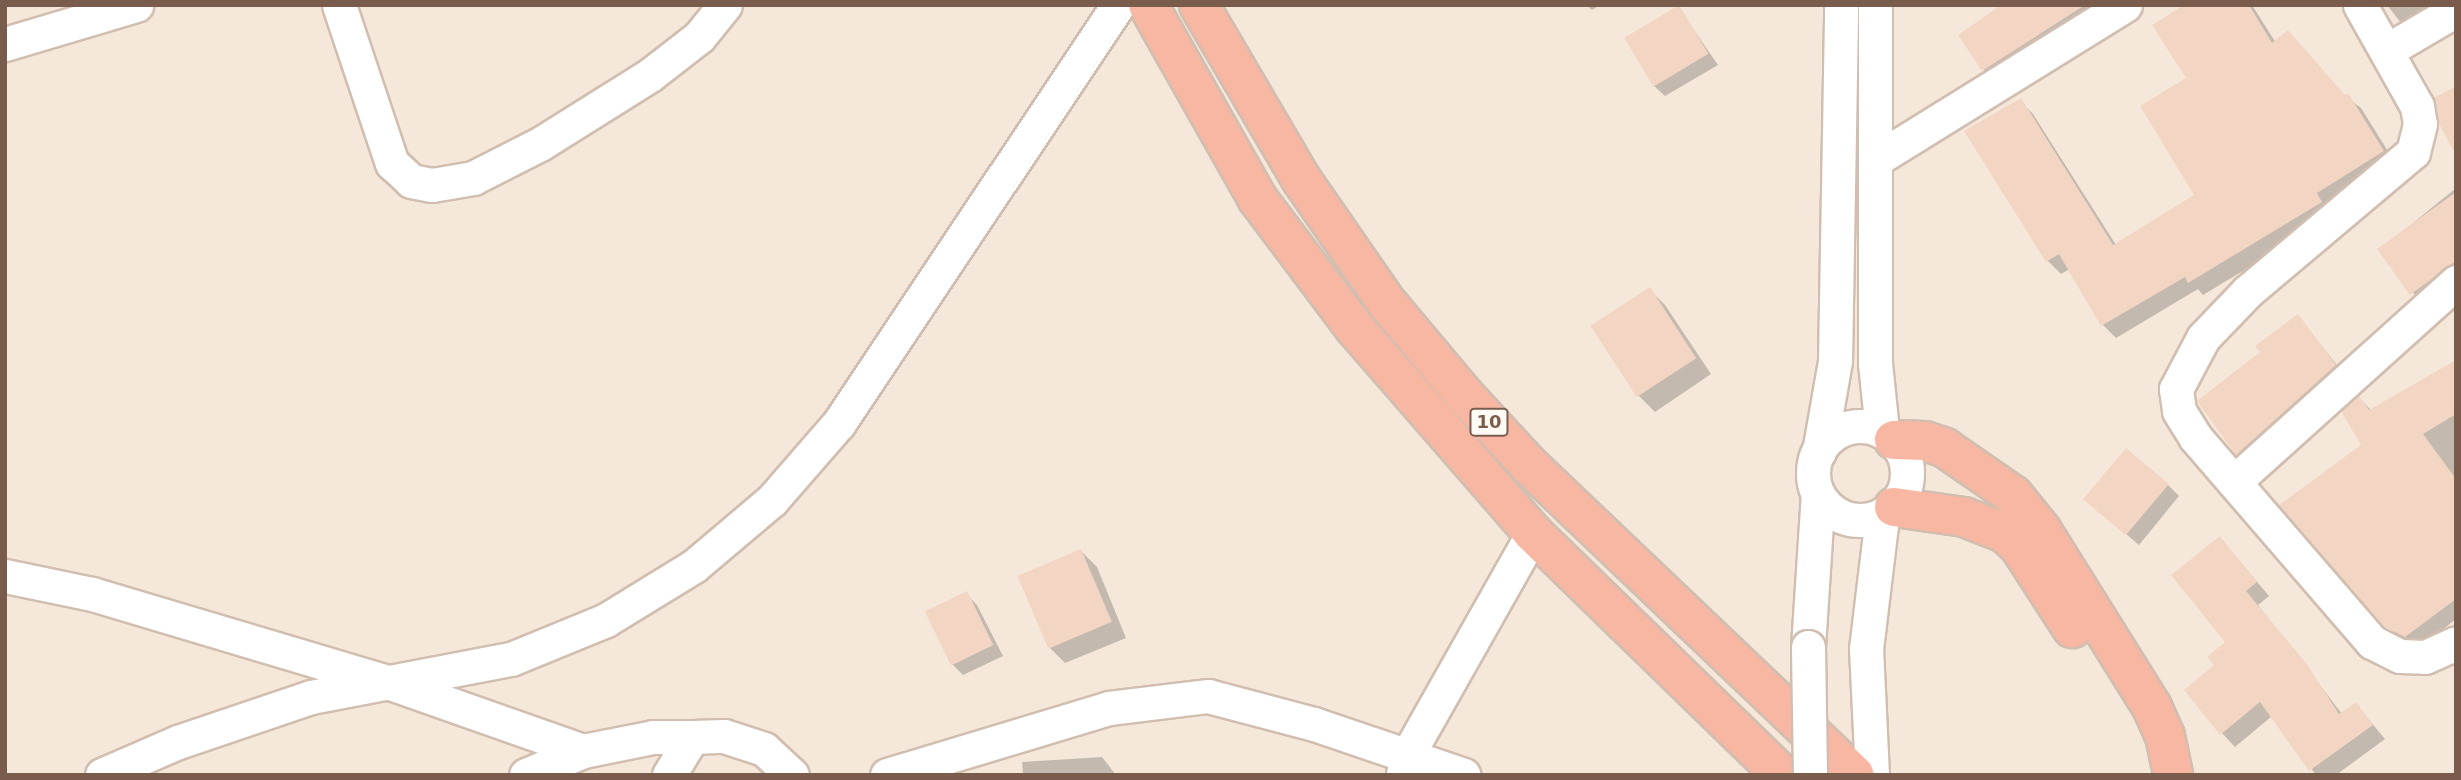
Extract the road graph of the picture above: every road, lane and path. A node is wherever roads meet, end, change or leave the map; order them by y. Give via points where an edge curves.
1 (136, 5) edge
2 (339, 5) edge
3 (725, 5) edge
4 (1118, 5) edge
5 (1148, 5) edge
6 (1199, 5) edge
7 (1841, 5) edge
8 (1875, 5) edge
9 (2125, 5) edge
10 (2360, 5) edge
11 (2456, 10) edge
12 (5, 44) edge
13 (2386, 51) junction
14 (1875, 160) junction
15 (2456, 282) edge
16 (1888, 436) junction
17 (1819, 452) junction
18 (2234, 482) junction
19 (1818, 495) junction
20 (1888, 511) junction
21 (1533, 533) junction
22 (5, 576) edge
23 (2456, 643) edge
24 (393, 684) junction
25 (692, 737) junction
26 (583, 751) junction
27 (1406, 764) edge
28 (102, 775) edge
29 (526, 775) edge
30 (668, 775) edge
31 (792, 775) edge
32 (887, 775) edge
33 (1464, 775) edge
34 (1782, 775) edge
35 (1810, 775) edge
36 (1855, 775) edge
37 (1872, 775) edge
38 (2145, 775) edge
39 (2173, 775) edge

1 - 12 street
2 - 3 street via 392,163 411,181 432,185 473,178 540,144 650,75 699,37
4 - 24 street via 839,422 772,500 694,566 606,620 511,659
5 - 21 highway, 10 via 1257,198 1354,327
6 - 36 highway, 10 via 1301,179 1387,303 1465,396 1528,464
7 - 17 street via 1835,360
8 - 14 street
9 - 14 street
10 - 13 street
11 - 13 street
13 - 18 street via 2417,106 2420,124 2413,152 2248,291 2203,338 2176,389 2179,411 2195,437
14 - 16 street via 1875,363
15 - 18 street
16 - 17 street via 1853,426 1827,439
16 - 20 street via 1903,452 1907,474
16 - 39 highway via 1945,448 1982,470 2020,504 2042,531 2152,707 2165,736
17 - 19 street via 1814,466
18 - 23 street via 2372,642 2400,656 2425,657
19 - 20 street via 1839,516 1868,520
19 - 35 street, bridge via 1808,647
20 - 37 street via 1866,649
20 - 38 highway via 1986,523 2019,545 2127,714 2140,744
21 - 27 street
21 - 34 highway, 10
22 - 24 street via 92,594
24 - 26 street
24 - 28 street via 311,697 178,741
25 - 26 street via 653,737
25 - 30 street
25 - 31 street via 744,740 764,749
26 - 29 street
27 - 32 street via 1208,696 1109,708
27 - 33 street

